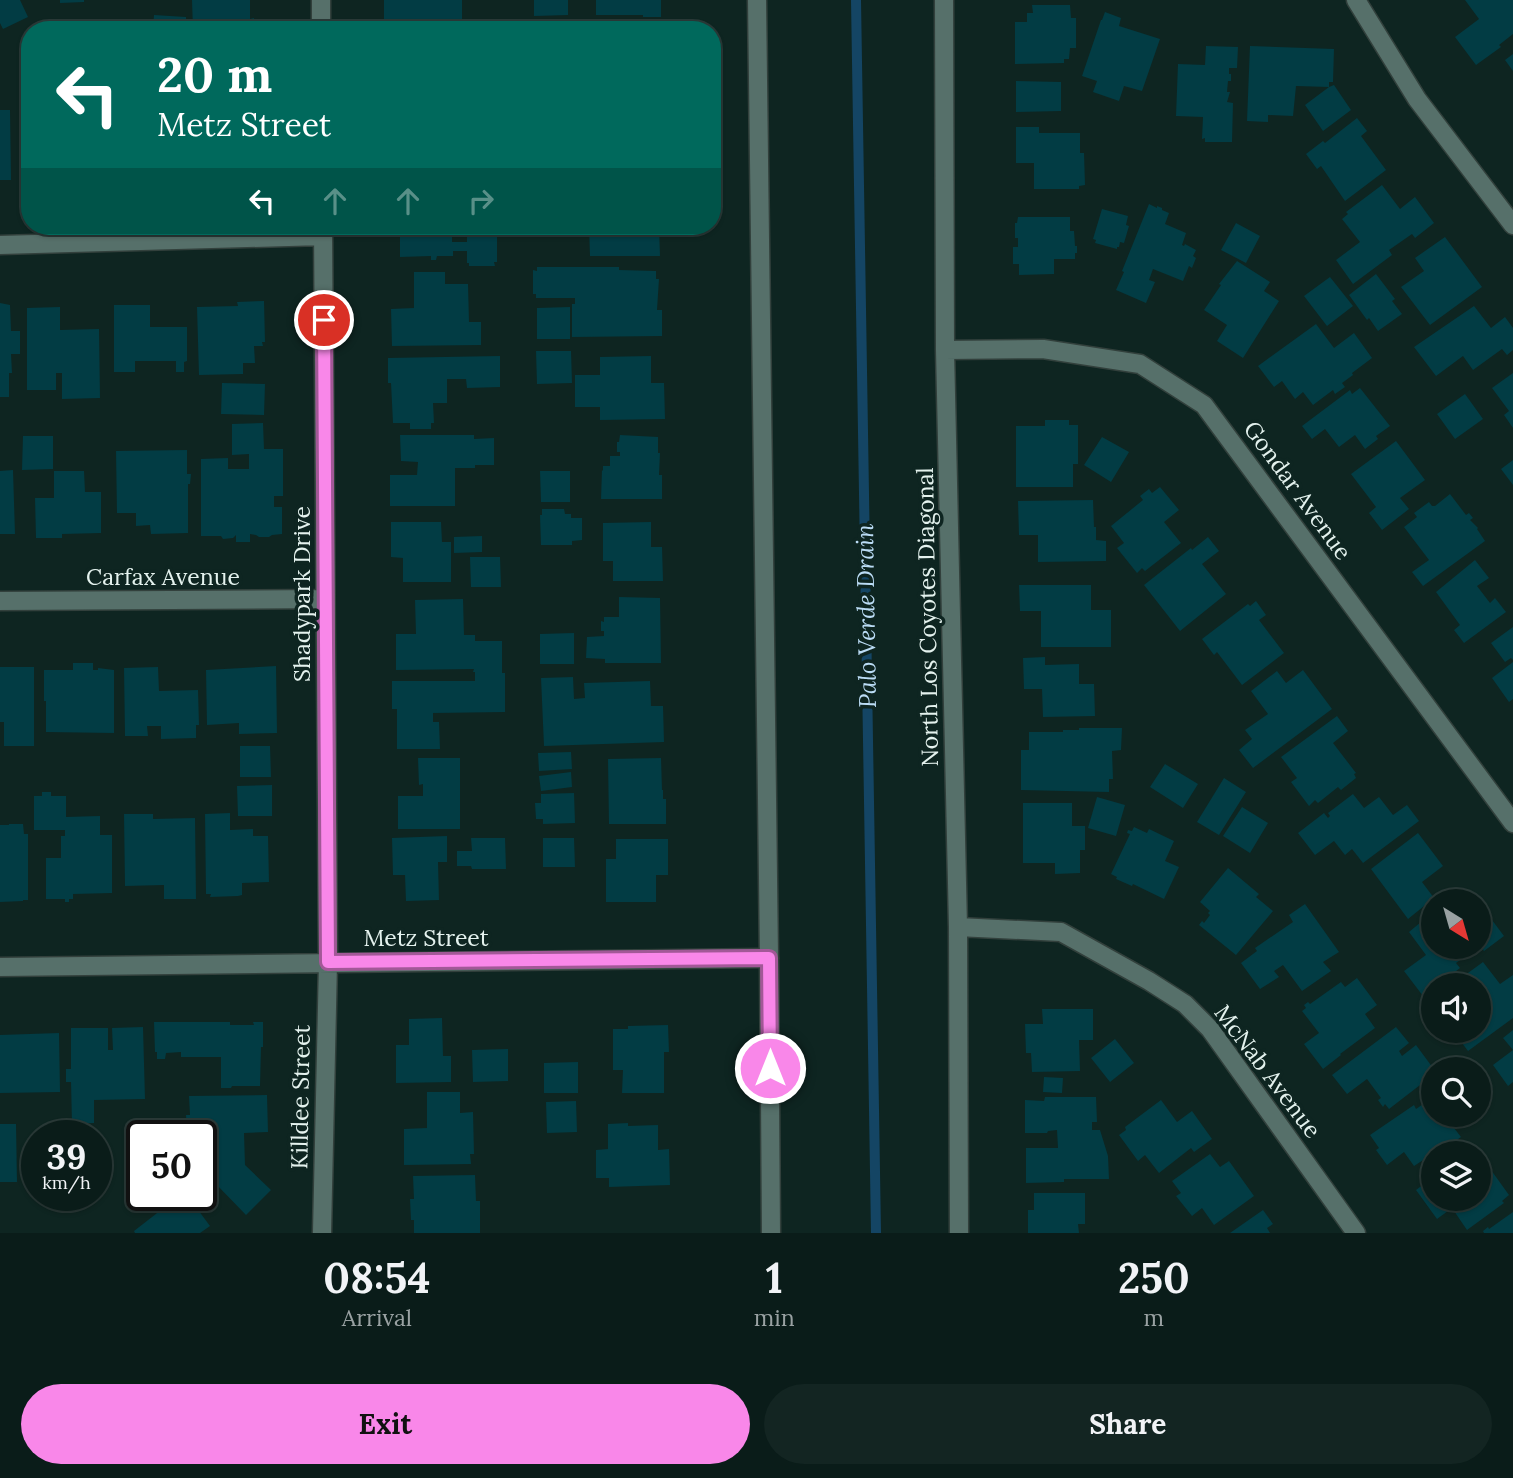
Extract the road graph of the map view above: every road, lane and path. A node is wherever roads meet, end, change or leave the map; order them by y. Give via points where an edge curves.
1 (321, 0) edge
2 (757, 0) edge
3 (944, 0) edge
4 (1356, 0) edge
5 (321, 21) edge
6 (1513, 225) edge
7 (231, 235) edge
8 (323, 235) edge
9 (0, 245) edge
10 (945, 350) junction
11 (325, 599) junction
12 (0, 601) edge
13 (1513, 823) edge
14 (958, 927) junction
15 (769, 958) junction
16 (328, 962) junction
17 (0, 967) edge
18 (321, 1233) edge
19 (771, 1233) edge
20 (959, 1233) edge
21 (1356, 1233) edge

1 - 5 street
2 - 15 street
3 - 10 street, North Los Coyotes Diagonal
4 - 6 street via 1417,99
7 - 9 street
8 - 11 street, Shadypark Drive
10 - 13 street, Gondar Avenue via 1043,349 1140,364 1205,405
10 - 14 street, North Los Coyotes Diagonal
11 - 12 street, Carfax Avenue
11 - 16 street, Shadypark Drive
14 - 20 street, North Los Coyotes Diagonal
14 - 21 street, McNab Avenue via 1061,932 1185,1004 1210,1029
15 - 16 street, Metz Street
15 - 19 street
16 - 17 street, Metz Street
16 - 18 street, Killdee Street

